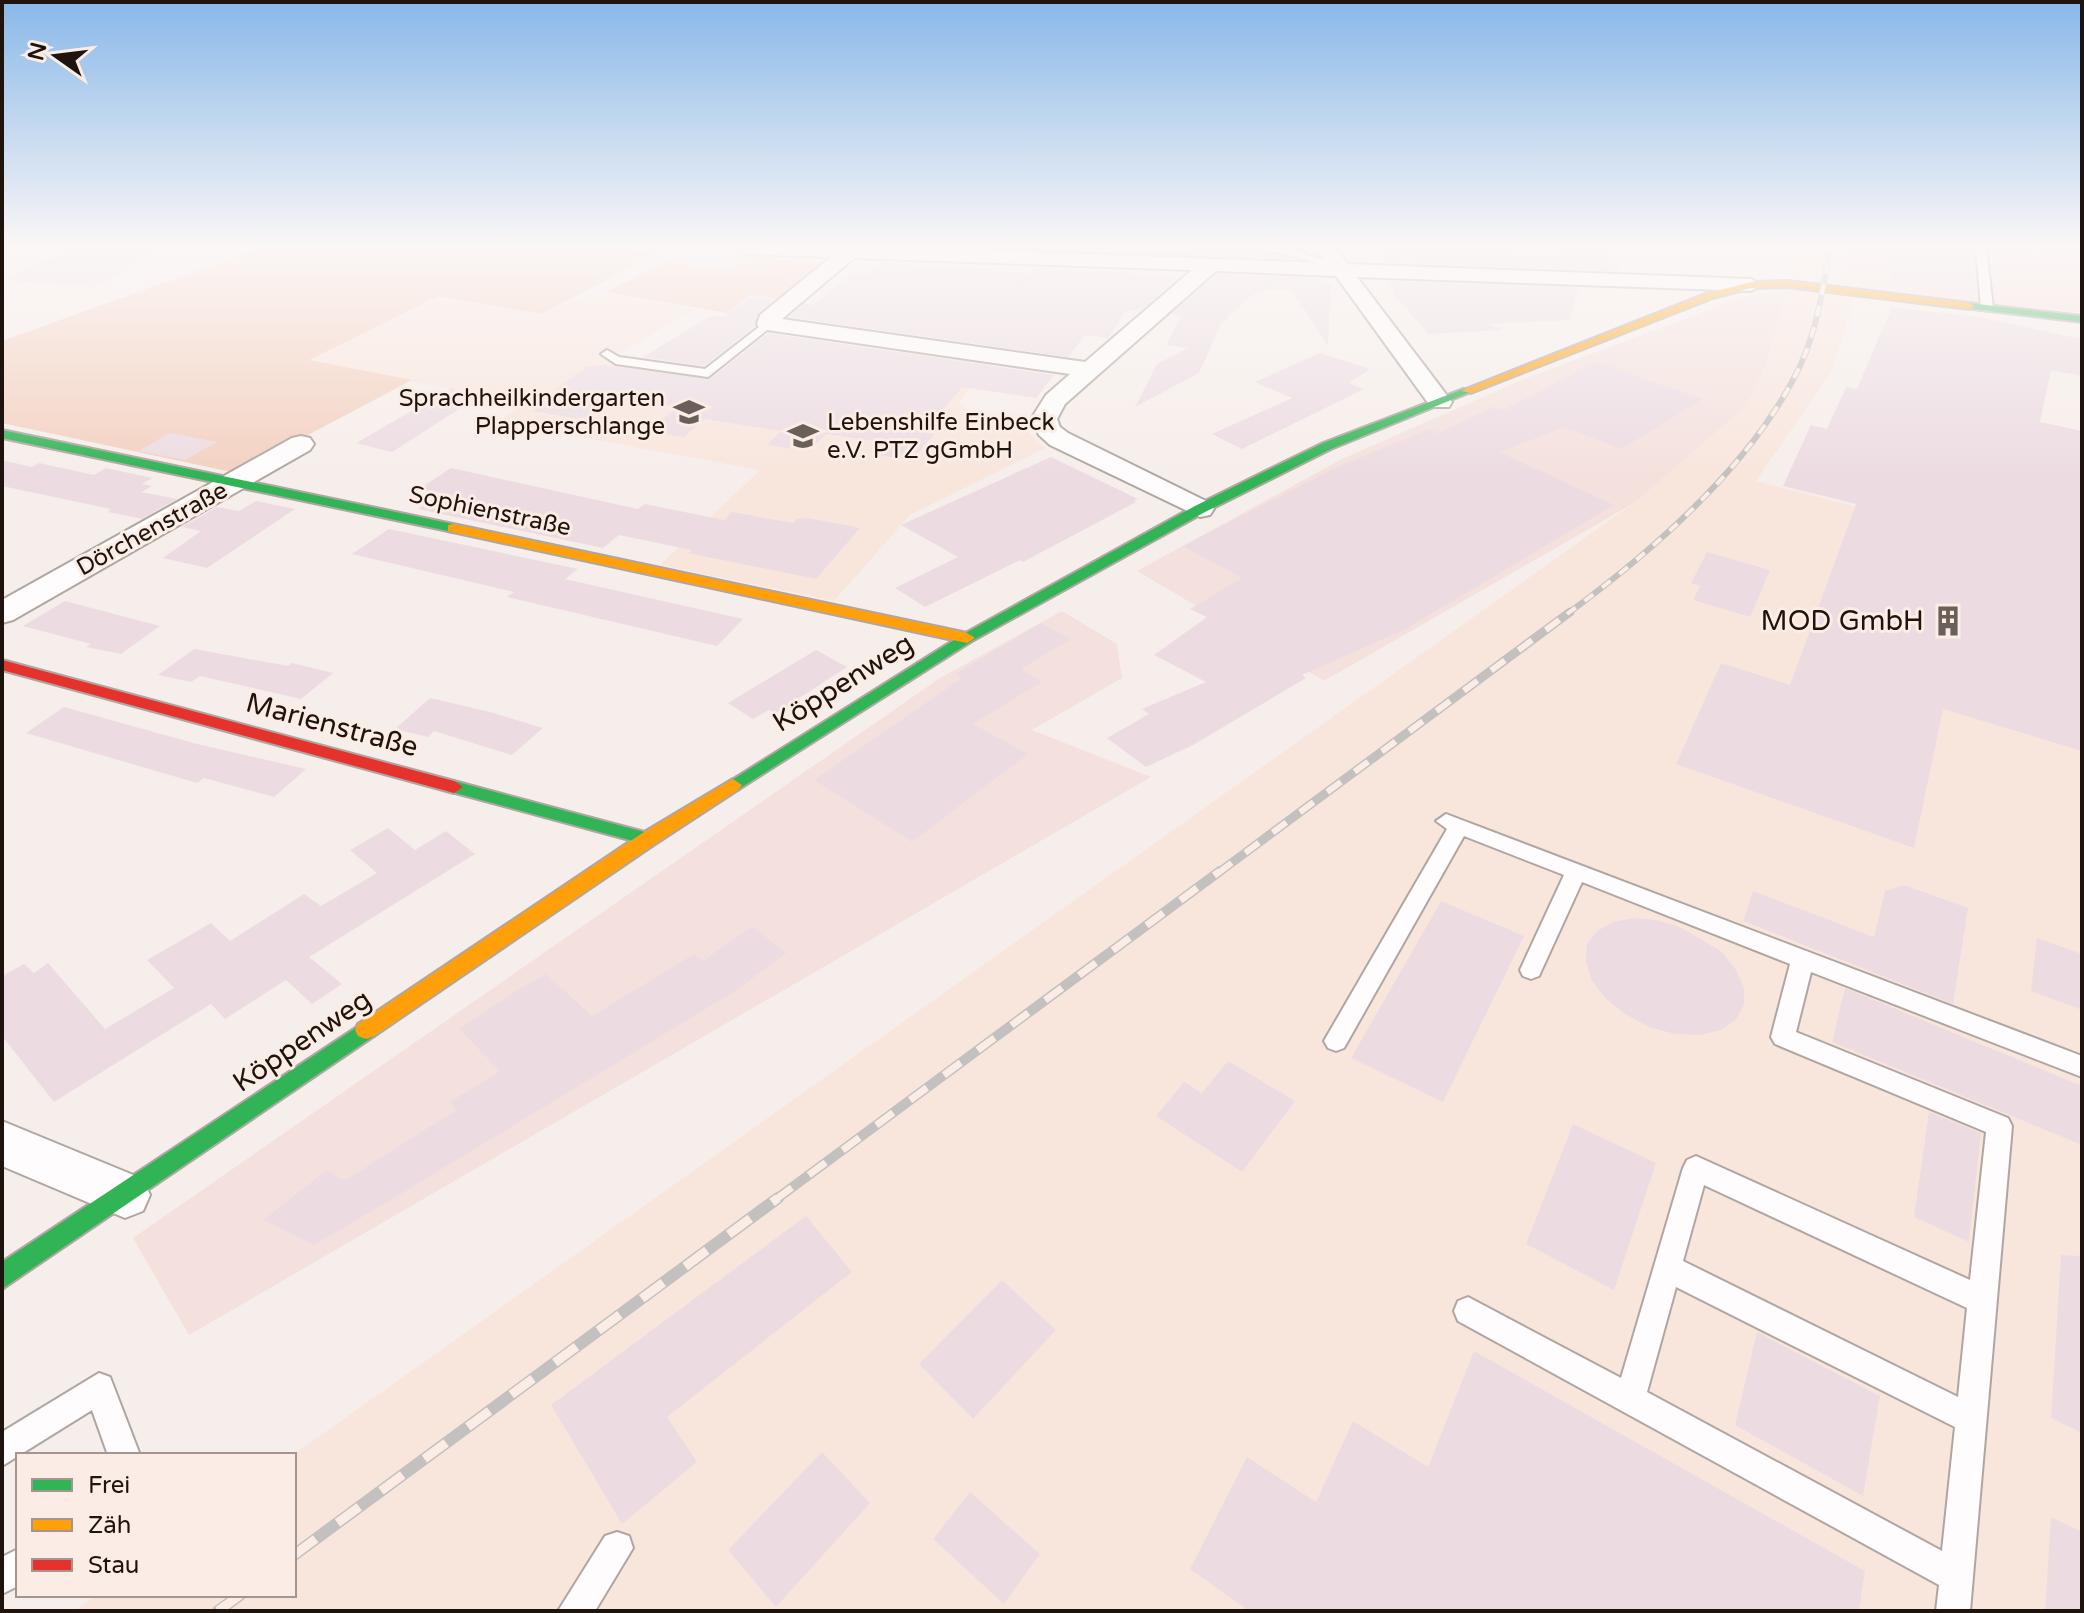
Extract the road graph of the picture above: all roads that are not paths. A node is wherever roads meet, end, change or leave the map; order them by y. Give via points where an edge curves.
1 (1144, 323) edge
2 (1381, 323) edge
3 (1640, 323) edge
4 (768, 324) joint
5 (607, 354) dead end
6 (1090, 370) junction
7 (1440, 402) junction
8 (2, 434) edge
9 (301, 444) dead end
10 (238, 482) junction
11 (1200, 509) junction
12 (2, 613) edge
13 (967, 638) junction
14 (2, 665) edge
15 (648, 839) junction
16 (1576, 872) junction
17 (1803, 959) junction
18 (1531, 970) dead end
19 (1336, 1041) dead end
20 (2082, 1067) edge
21 (2, 1143) edge
22 (125, 1195) junction
23 (1667, 1268) junction
24 (2, 1277) edge
25 (1982, 1300) junction
26 (1468, 1311) dead end
27 (1630, 1399) junction
28 (1971, 1419) junction
29 (2, 1450) edge
30 (123, 1453) edge
31 (617, 1548) dead end
32 (1956, 1576) junction
33 (575, 1611) edge
34 (1953, 1611) edge

1 - 6 street
2 - 7 street
3 - 7 street, Köppenweg
4 - 5 lane via 708,373 616,360
4 - 6 street
6 - 11 street via 1048,408 1048,430
7 - 11 street, Köppenweg via 1327,446
8 - 10 street, Sophienstraße
9 - 10 street, Dörchenstraße
10 - 12 street, Dörchenstraße
10 - 13 street, Sophienstraße
11 - 13 street, Köppenweg
13 - 15 street, Köppenweg
14 - 15 street, Marienstraße
15 - 22 street, Köppenweg
16 - 17 lane
16 - 18 lane
16 - 19 lane via 1452,824
17 - 20 lane
17 - 25 lane via 1783,1037 1999,1126
21 - 22 street
22 - 24 street, Köppenweg
23 - 25 lane via 1696,1168
23 - 27 lane
23 - 28 lane
25 - 28 lane
26 - 27 lane
27 - 32 lane
28 - 32 lane
29 - 30 lane via 99,1388
31 - 33 lane
32 - 34 lane

